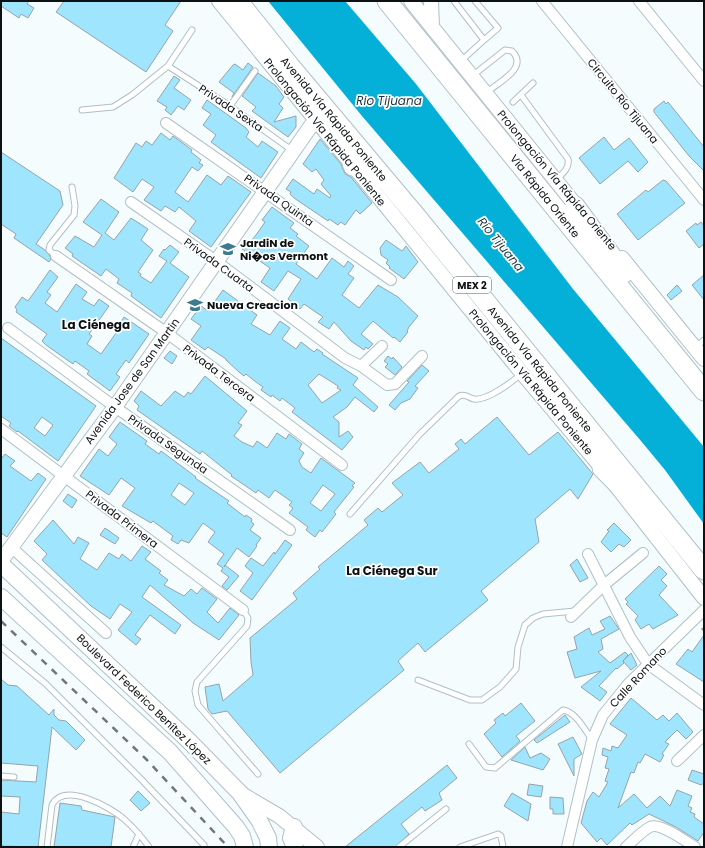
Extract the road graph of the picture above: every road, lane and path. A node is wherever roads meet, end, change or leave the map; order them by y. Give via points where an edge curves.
1 (219, 1) edge
2 (238, 1) edge
3 (386, 1) edge
4 (411, 1) edge
5 (431, 1) edge
6 (454, 1) edge
7 (475, 1) edge
8 (542, 1) edge
9 (639, 1) edge
10 (432, 26) junction
11 (192, 30) dead end
12 (484, 40) junction
13 (461, 62) junction
14 (168, 66) junction
15 (290, 66) junction
16 (256, 71) dead end
17 (472, 76) junction
18 (704, 81) edge
19 (533, 83) dead end
20 (486, 93) junction
21 (521, 95) junction
22 (513, 102) dead end
23 (230, 106) junction
24 (82, 110) dead end
25 (315, 120) junction
26 (166, 123) dead end
27 (293, 151) junction
28 (353, 166) junction
29 (556, 181) junction
30 (72, 187) dead end
31 (265, 190) junction
32 (704, 200) edge
33 (131, 202) dead end
34 (575, 206) junction
35 (56, 256) joint
36 (216, 261) junction
37 (391, 280) dead end
38 (652, 327) junction
39 (8, 328) dead end
40 (166, 334) junction
41 (699, 344) edge
42 (382, 346) dead end
43 (422, 356) dead end
44 (704, 359) edge
45 (361, 366) junction
46 (522, 373) junction
47 (704, 391) edge
48 (115, 407) junction
49 (1, 429) edge
50 (342, 465) dead end
51 (602, 468) junction
52 (64, 475) junction
53 (350, 514) dead end
54 (290, 530) dead end
55 (11, 547) junction
56 (643, 553) dead end
57 (588, 554) dead end
58 (1, 561) edge
59 (1, 564) edge
60 (700, 565) edge
61 (604, 586) junction
62 (1, 597) edge
63 (704, 598) edge
64 (243, 610) joint
65 (704, 610) edge
66 (1, 611) edge
67 (20, 614) junction
68 (574, 614) joint
69 (704, 628) edge
70 (704, 631) edge
71 (106, 633) dead end
72 (1, 647) edge
73 (648, 664) junction
74 (418, 680) dead end
75 (704, 704) edge
76 (704, 735) edge
77 (592, 740) junction
78 (469, 744) dead end
79 (677, 761) dead end
80 (258, 774) dead end
81 (1, 776) edge
82 (14, 777) dead end
83 (240, 792) junction
84 (446, 809) dead end
85 (294, 827) junction
86 (139, 834) junction
87 (204, 845) dead end
88 (462, 846) edge
89 (47, 847) edge
90 (133, 847) edge
91 (149, 847) edge
92 (245, 847) edge
93 (269, 847) edge
94 (295, 847) edge
95 (317, 847) edge
96 (399, 847) edge
97 (502, 847) edge
98 (567, 847) edge
99 (626, 847) edge
100 (695, 847) edge

1 - 25 main road, Prolongación Vía Rápida Poniente
2 - 15 highway, Avenida Vía Rápida Poniente / MEX 2
3 - 38 highway, Vía Rápida Oriente
4 - 10 main road, Prolongación Vía Rápida Oriente
5 - 10 main road
6 - 12 lane
7 - 12 lane via 498,28
8 - 32 street, Circuito Río Tijuana
9 - 18 street
10 - 13 main road, Prolongación Vía Rápida Oriente
11 - 14 lane
12 - 13 lane
13 - 17 main road, Prolongación Vía Rápida Oriente
14 - 23 lane, Privada Sexta
14 - 24 lane via 121,103 104,109
15 - 28 highway via 306,96 349,152
15 - 60 highway, Avenida Vía Rápida Poniente / MEX 2 via 416,216
16 - 23 lane
17 - 20 main road, Prolongación Vía Rápida Oriente
17 - 20 lane via 505,50 512,51 517,56 518,63 513,72
19 - 21 lane
20 - 29 main road, Prolongación Vía Rápida Oriente
21 - 22 lane
21 - 29 lane via 568,159 569,163
23 - 27 lane, Privada Sexta
25 - 27 main road, Avenida Jose de San Martin
25 - 28 main road, Prolongación Vía Rápida Poniente
26 - 31 street, Privada Quinta
27 - 31 main road, Avenida Jose de San Martin
28 - 46 main road, Prolongación Vía Rápida Poniente
29 - 34 main road, Prolongación Vía Rápida Oriente
30 - 35 lane via 74,215 50,245 49,250
31 - 36 main road, Avenida Jose de San Martin
31 - 37 street, Privada Quinta
33 - 36 street, Privada Cuarta
34 - 38 highway via 640,296
34 - 41 main road, Prolongación Vía Rápida Oriente
35 - 40 street, Privada Tercera
36 - 40 main road, Avenida Jose de San Martin
36 - 45 street, Privada Cuarta via 345,358
38 - 47 highway, Vía Rápida Oriente
39 - 48 street, Privada Segunda
40 - 48 main road, Avenida Jose de San Martin
40 - 50 street, Privada Tercera
41 - 44 main road, Prolongación Vía Rápida Oriente
42 - 45 street
43 - 45 street, Privada Cuarta via 391,386
46 - 51 main road, Prolongación Vía Rápida Poniente
46 - 53 lane via 494,393 476,399 464,394 459,396 419,435
48 - 52 main road, Avenida Jose de San Martin
48 - 54 street, Privada Segunda
49 - 52 street, Privada Primera
51 - 60 highway via 672,542
51 - 63 main road, Prolongación Vía Rápida Poniente
52 - 55 main road, Avenida Jose de San Martin
52 - 64 street, Privada Primera
55 - 58 main road, Avenida Jose de San Martin
55 - 71 street
56 - 61 street
57 - 61 street
59 - 83 main road, Boulevard Federico Benítez López
61 - 68 street
61 - 73 street via 630,637
62 - 67 main road, Boulevard Federico Benítez López
64 - 80 lane via 248,618 247,626 197,682 195,691 198,705
65 - 73 street, Calle Romano
66 - 67 main road
67 - 92 main road, Boulevard Federico Benítez López via 170,752 236,828
68 - 74 lane via 543,614 525,625 518,647 516,668 500,687 482,700 470,700
69 - 70 path
72 - 87 lane via 46,684
73 - 75 street
73 - 77 street, Calle Romano via 603,715
76 - 79 street
77 - 78 lane via 574,716 563,710 495,768 486,767
77 - 98 street, Calle Romano
81 - 82 lane
83 - 85 main road
83 - 93 main road, Boulevard Federico Benítez López via 259,820 268,838
84 - 96 lane
85 - 94 main road via 291,838
85 - 95 main road
86 - 89 lane via 107,807 71,794 60,795 55,798 52,805
86 - 90 lane
86 - 91 lane
88 - 97 lane via 498,834 501,836
99 - 100 street via 647,829 655,826

